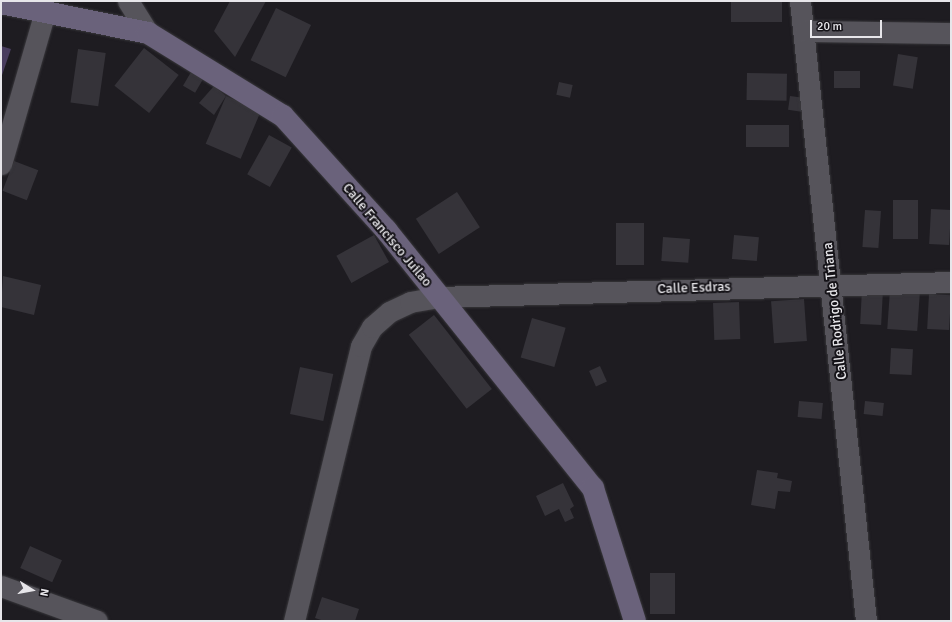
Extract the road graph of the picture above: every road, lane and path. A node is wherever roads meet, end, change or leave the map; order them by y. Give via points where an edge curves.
1 (128, 1) edge
2 (800, 1) edge
3 (1, 3) edge
4 (45, 12) junction
5 (804, 31) junction
6 (148, 33) junction
7 (951, 33) edge
8 (1, 164) edge
9 (951, 282) edge
10 (832, 283) junction
11 (438, 297) junction
12 (1, 586) edge
13 (97, 621) edge
14 (294, 621) edge
15 (635, 621) edge
16 (866, 621) edge

1 - 6 street
2 - 5 street, Calle Rodrigo de Triana
3 - 4 street, Calle Francisco Juilao
4 - 6 street, Calle Francisco Juilao
4 - 8 street
5 - 7 street
5 - 10 street, Calle Rodrigo de Triana
6 - 11 street, Calle Francisco Juilao via 283,116 386,230
9 - 10 street, Calle Esdras
10 - 11 street, Calle Esdras
10 - 16 street, Calle Rodrigo de Triana
11 - 14 street, Calle Esdras via 410,302 389,312 372,327 360,346
11 - 15 street, Calle Francisco Juilao via 593,488
12 - 13 street

